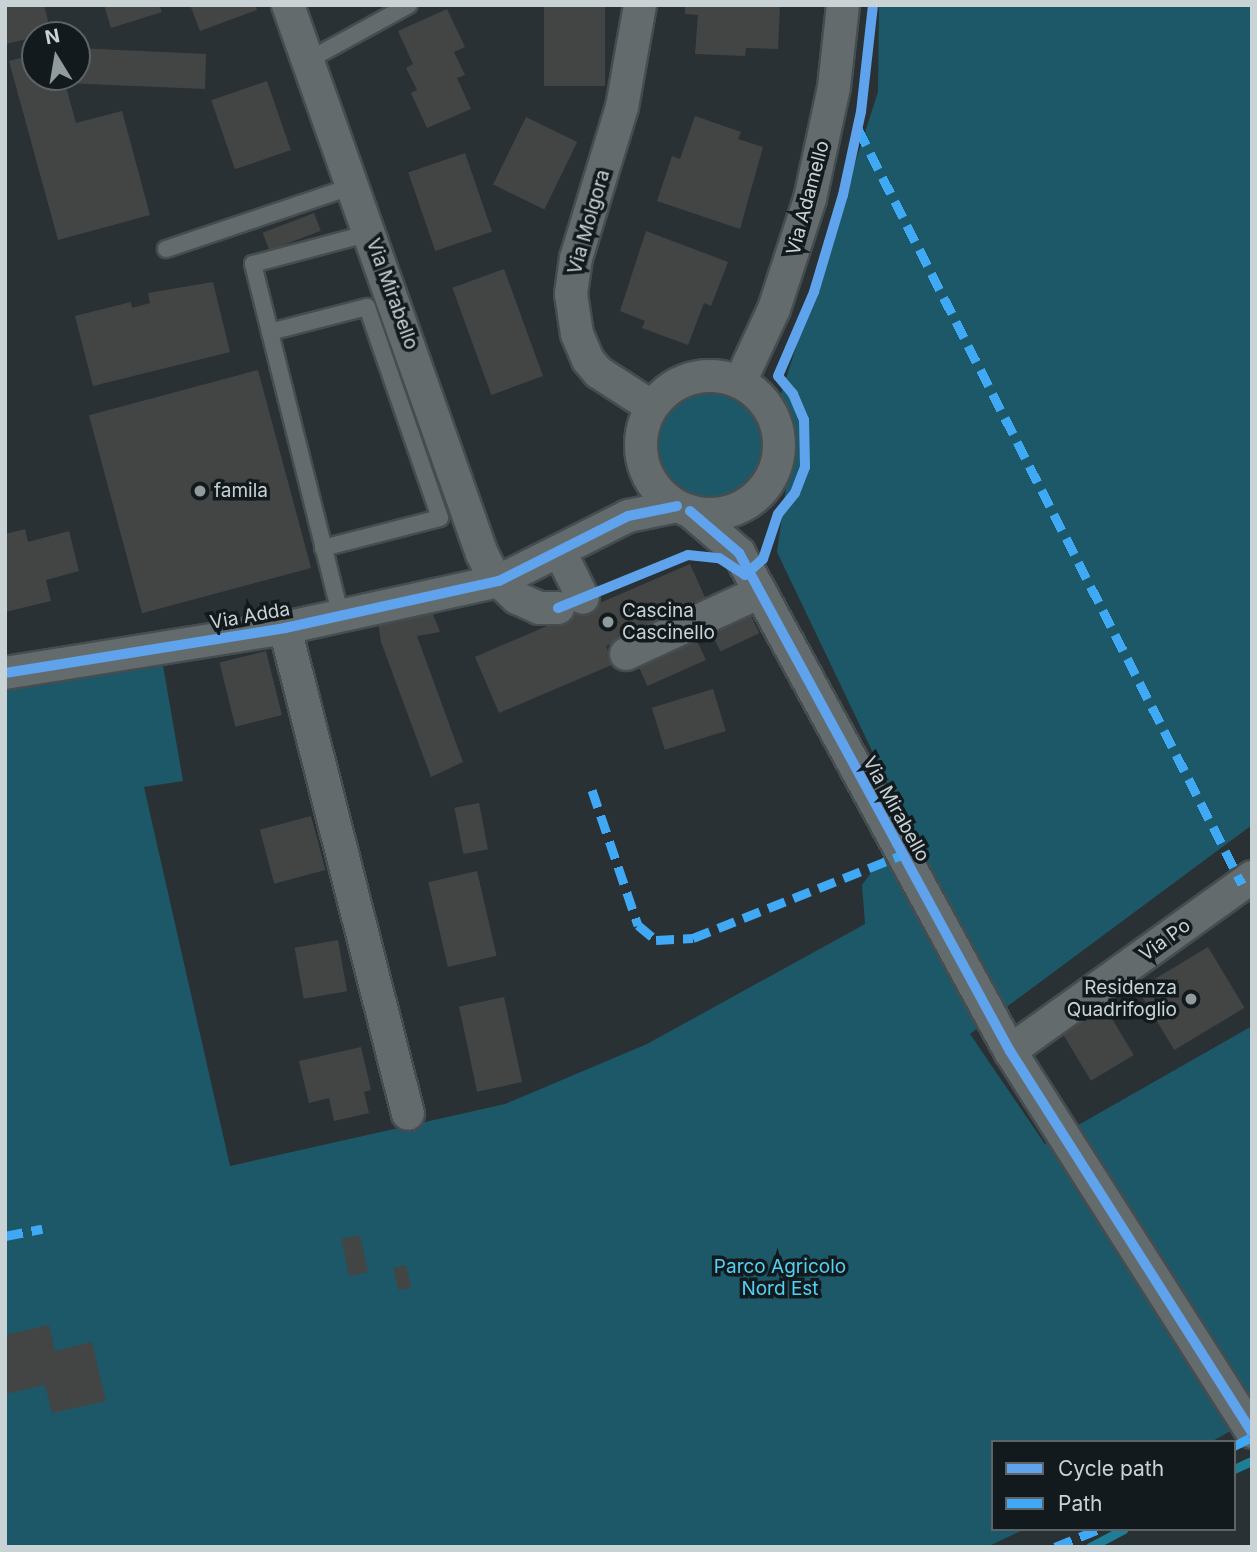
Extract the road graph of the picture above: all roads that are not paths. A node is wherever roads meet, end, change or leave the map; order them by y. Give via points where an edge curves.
1 (288, 5) edge
2 (410, 5) edge
3 (640, 5) edge
4 (843, 5) edge
5 (307, 61) junction
6 (353, 186) junction
7 (370, 233) junction
8 (166, 249) dead end
9 (270, 332) junction
10 (740, 382) junction
11 (652, 407) junction
12 (642, 458) junction
13 (763, 490) junction
14 (684, 509) junction
15 (607, 528) junction
16 (323, 548) junction
17 (560, 552) junction
18 (499, 581) junction
19 (758, 587) junction
20 (341, 617) junction
21 (285, 628) junction
22 (626, 654) dead end
23 (5, 673) edge
24 (1252, 877) edge
25 (1010, 1051) junction
26 (408, 1114) dead end
27 (1252, 1432) edge

1 - 5 street, Via Mirabello
2 - 5 lane
3 - 11 street, Via Molgora via 622,107 576,258 571,295 575,328 588,360 598,372
4 - 10 street, Via Adamello via 834,87 810,200 777,301
5 - 6 street, Via Mirabello
6 - 7 street, Via Mirabello
6 - 8 lane
7 - 9 lane via 253,264
7 - 18 street, Via Mirabello via 482,554
9 - 16 lane
9 - 16 lane via 368,307 440,518
10 - 11 street via 714,376 688,379
10 - 13 street via 762,398 778,427 778,460
11 - 12 street via 642,432
12 - 14 street via 656,489
12 - 15 street via 631,496
13 - 14 street via 733,510
13 - 19 street, Via Mirabello via 751,545
14 - 15 street via 637,514
14 - 19 street, Via Mirabello via 734,546
15 - 17 street
16 - 20 lane
17 - 18 street
17 - 18 street, Via Mirabello via 570,603 540,608 522,601
18 - 20 street, Via Adda
19 - 22 street
19 - 25 street, Via Mirabello
20 - 21 street, Via Adda
21 - 23 street, Via Adda
21 - 26 street, Via Adda
24 - 25 street, Via Po
25 - 27 street, Via Mirabello

